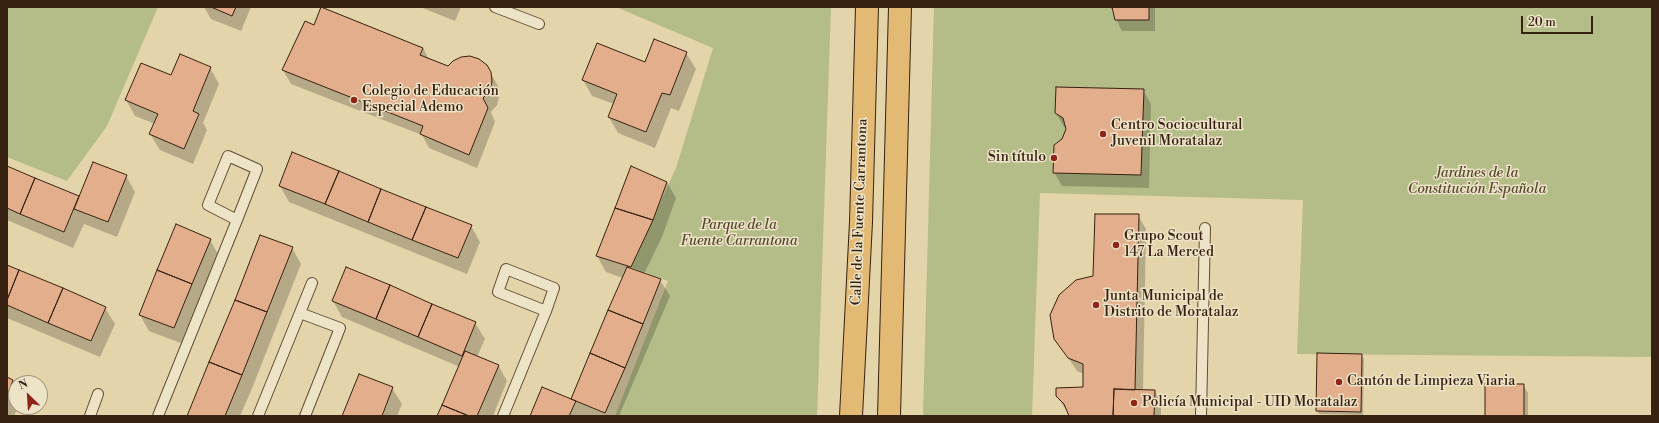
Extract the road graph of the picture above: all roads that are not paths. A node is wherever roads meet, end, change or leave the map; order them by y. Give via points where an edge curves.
1 (495, 7) edge
2 (867, 7) edge
3 (900, 7) edge
4 (539, 24) dead end
5 (237, 220) junction
6 (1205, 228) dead end
7 (312, 283) dead end
8 (546, 311) junction
9 (300, 312) junction
10 (98, 394) dead end
11 (90, 416) edge
12 (158, 416) edge
13 (258, 416) edge
14 (305, 416) edge
15 (504, 416) edge
16 (851, 416) edge
17 (890, 416) edge
18 (1201, 416) edge

1 - 4 lane
2 - 16 main road, Calle de la Fuente Carrantona via 861,222
3 - 17 main road
5 - 5 lane via 257,169 228,156 208,205
5 - 12 lane
6 - 18 lane
7 - 9 lane
8 - 8 lane via 554,288 506,270 498,292
8 - 15 lane
9 - 13 lane
9 - 14 lane via 340,328
10 - 11 lane

